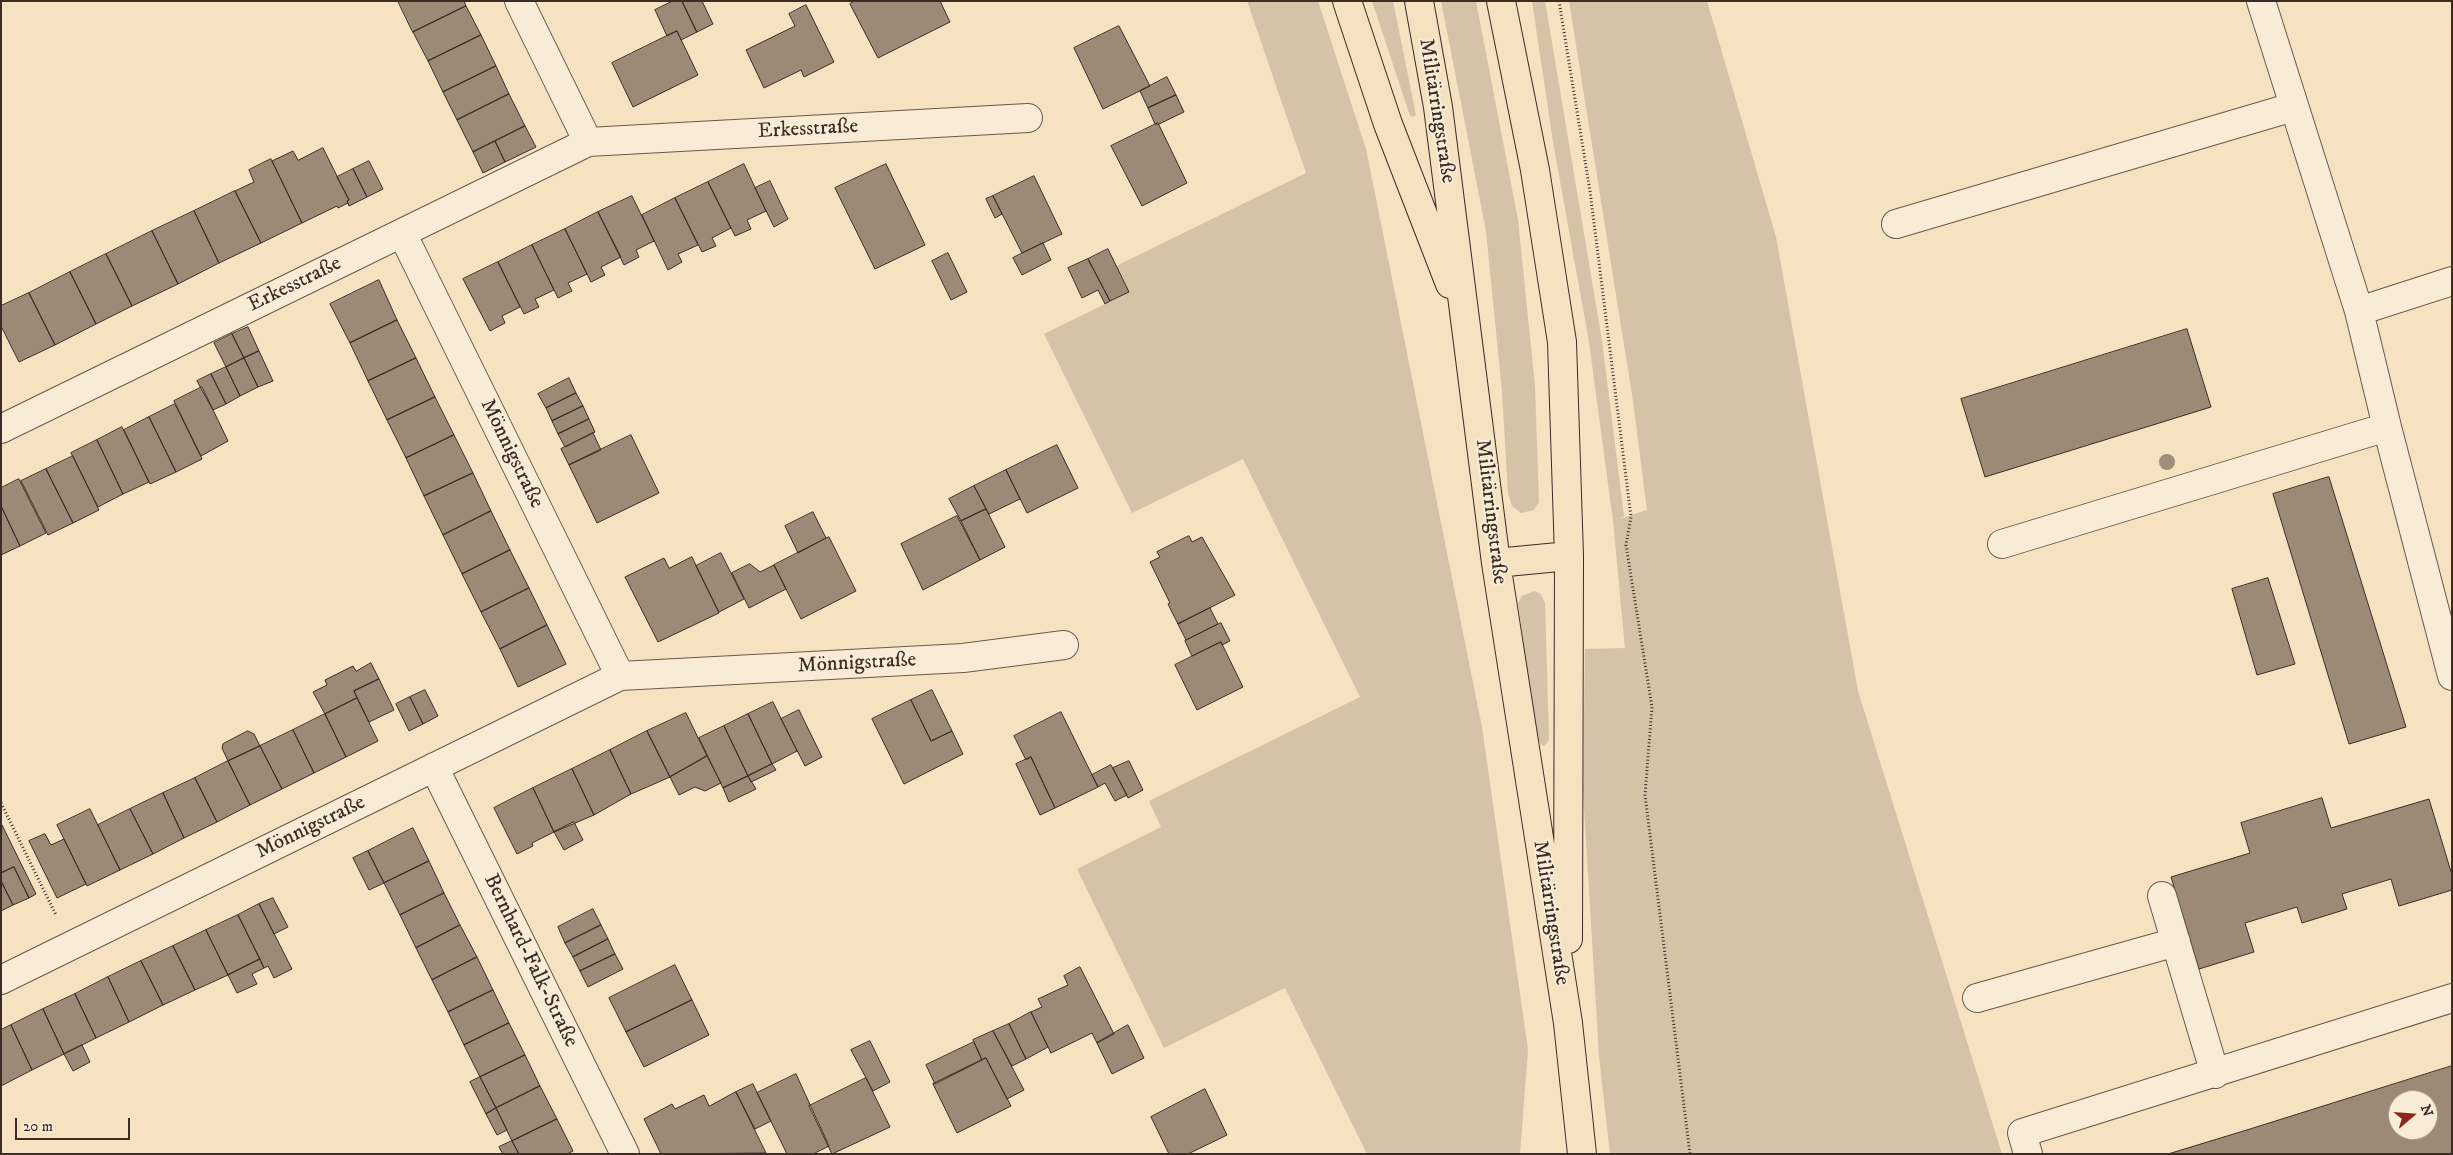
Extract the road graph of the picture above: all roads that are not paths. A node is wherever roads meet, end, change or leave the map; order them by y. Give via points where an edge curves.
1 (519, 1) edge
2 (1347, 1) edge
3 (1419, 1) edge
4 (1501, 1) edge
5 (2261, 1) edge
6 (2293, 107) junction
7 (1028, 118) dead end
8 (588, 142) junction
9 (1896, 224) dead end
10 (402, 233) junction
11 (2452, 281) edge
12 (2359, 311) junction
13 (1466, 324) junction
14 (2387, 427) junction
15 (1, 429) edge
16 (2002, 544) dead end
17 (1569, 556) junction
18 (1496, 563) junction
19 (1064, 644) dead end
20 (620, 676) junction
21 (2452, 676) edge
22 (434, 767) junction
23 (2162, 896) dead end
24 (2176, 942) junction
25 (1, 980) edge
26 (1976, 998) dead end
27 (2452, 998) edge
28 (1568, 1022) junction
29 (2215, 1074) junction
30 (625, 1154) edge
31 (1582, 1154) edge
32 (2028, 1154) edge

1 - 8 street
2 - 13 main road via 1388,124
3 - 13 main road, Militärringstraße via 1438,107
4 - 17 main road, Militärringstraße via 1535,170 1562,342
5 - 6 street
6 - 9 street
6 - 12 street
7 - 8 street, Erkesstraße
8 - 10 street, Erkesstraße
10 - 15 street, Erkesstraße
10 - 20 street, Mönnigstraße
11 - 12 street
12 - 14 street
13 - 18 main road, Militärringstraße
14 - 16 street
14 - 21 street
17 - 18 main road
17 - 28 main road, Militärringstraße
18 - 28 main road, Militärringstraße
19 - 20 street, Mönnigstraße via 963,658
20 - 22 street, Mönnigstraße
22 - 25 street, Mönnigstraße
22 - 30 street, Bernhard-Falk-Straße
23 - 24 street
24 - 26 street
24 - 29 street
27 - 29 street
28 - 31 main road, Militärringstraße
29 - 32 street via 2022,1132

